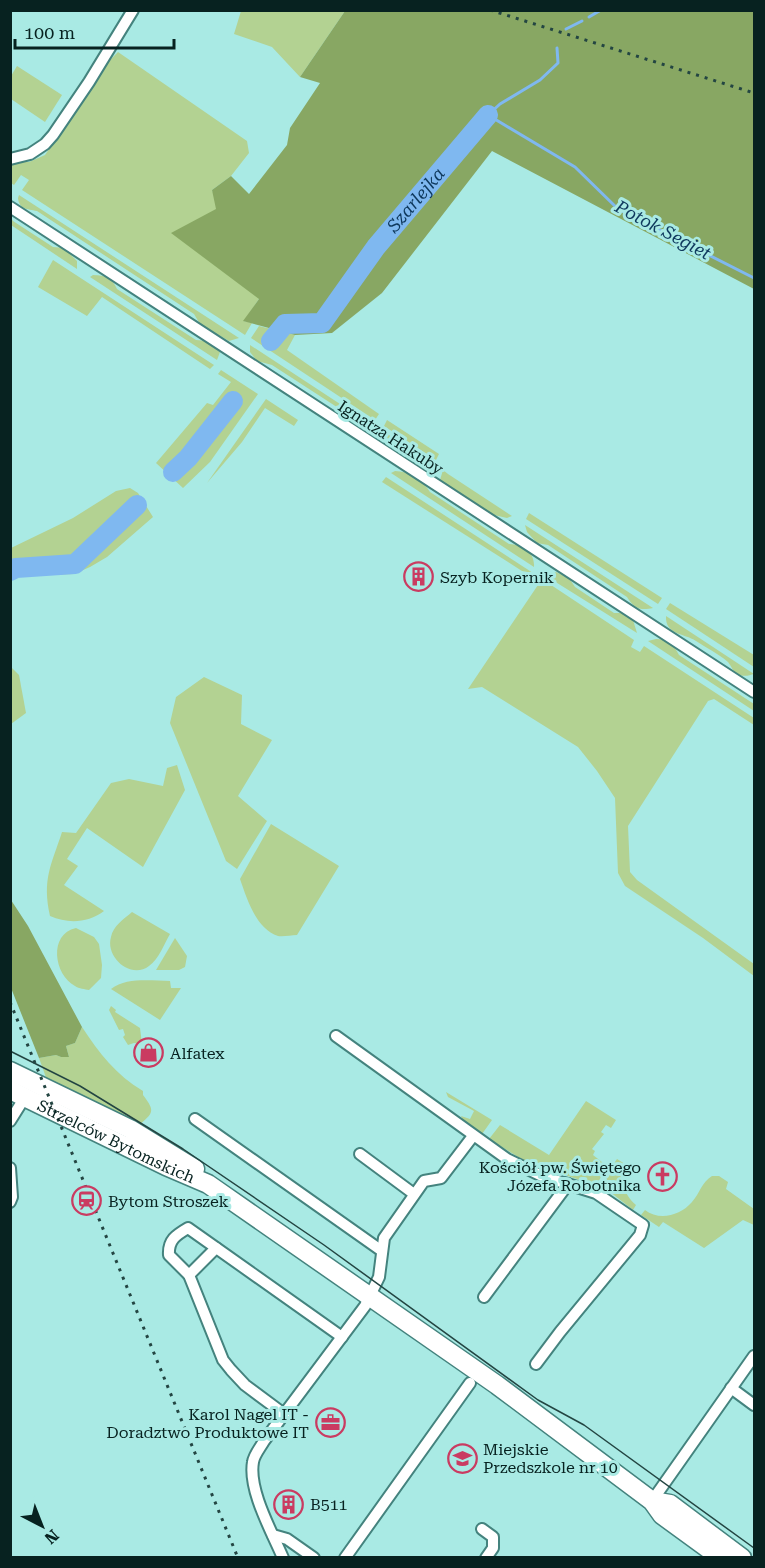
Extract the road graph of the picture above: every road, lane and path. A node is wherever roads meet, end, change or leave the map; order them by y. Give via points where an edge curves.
1 (132, 11) edge
2 (10, 159) edge
3 (10, 207) edge
4 (754, 692) edge
5 (336, 1036) dead end
6 (10, 1071) edge
7 (18, 1094) edge
8 (195, 1119) dead end
9 (10, 1121) edge
10 (474, 1136) junction
11 (360, 1154) dead end
12 (10, 1168) edge
13 (208, 1184) junction
14 (568, 1184) junction
15 (414, 1194) junction
16 (10, 1202) edge
17 (216, 1248) junction
18 (382, 1251) junction
19 (189, 1275) junction
20 (371, 1296) junction
21 (484, 1297) dead end
22 (342, 1337) junction
23 (752, 1359) edge
24 (536, 1364) dead end
25 (470, 1383) dead end
26 (731, 1388) junction
27 (754, 1405) edge
28 (284, 1414) junction
29 (652, 1501) junction
30 (482, 1529) dead end
31 (273, 1535) junction
32 (283, 1557) edge
33 (314, 1557) edge
34 (345, 1557) edge
35 (486, 1557) edge
36 (721, 1557) edge
37 (742, 1557) edge

1 - 2 street via 53,135 30,154
3 - 4 street, Ignatza Hakuby
5 - 10 street
6 - 13 highway via 130,1129 192,1166
7 - 9 street
7 - 13 highway, Strzelców Bytomskich
8 - 18 street
10 - 14 street via 507,1159
10 - 15 street via 441,1178 424,1181
11 - 15 street
12 - 16 street
13 - 20 highway, Strzelców Bytomskich
14 - 21 street
14 - 24 street via 596,1193 643,1225 640,1235
15 - 18 street via 384,1238
17 - 19 street
17 - 19 street via 188,1228 176,1235 168,1245 169,1255
17 - 22 street
18 - 20 street via 380,1277
19 - 28 street via 223,1360 245,1385
20 - 22 street
20 - 29 highway, Strzelców Bytomskich
22 - 28 street
23 - 26 street
25 - 34 street
26 - 27 street
26 - 29 street
28 - 31 street via 253,1460 252,1477
29 - 36 highway, Strzelców Bytomskich via 662,1515
29 - 37 highway, Strzelców Bytomskich via 670,1504
30 - 35 street via 493,1537 493,1548
31 - 32 street
31 - 33 street

